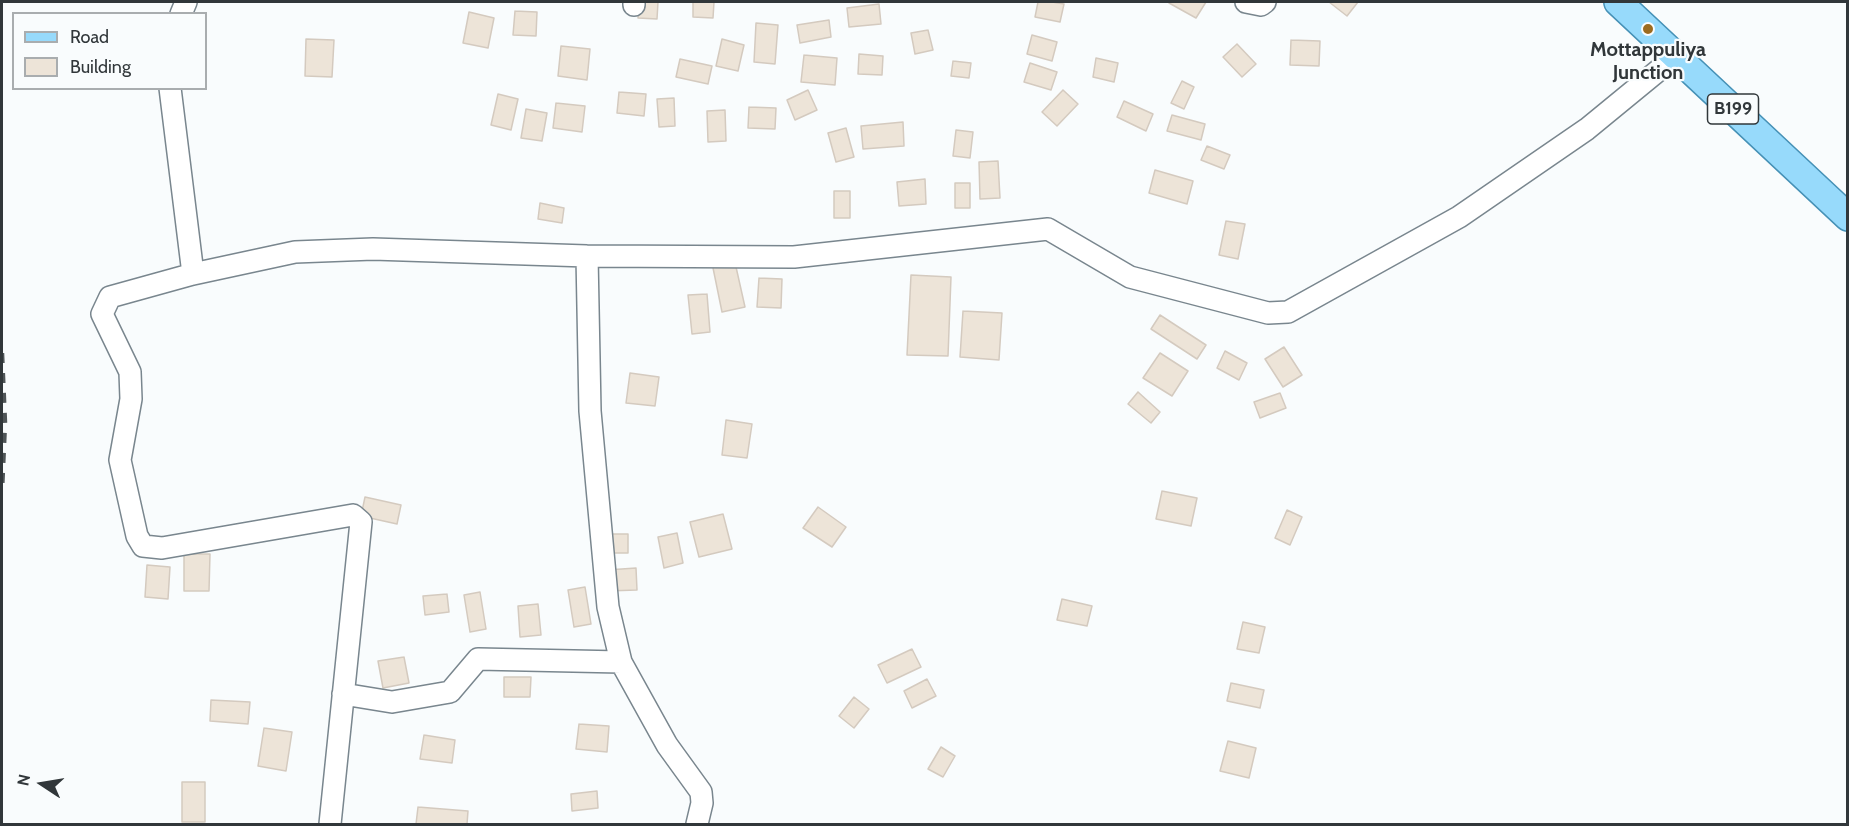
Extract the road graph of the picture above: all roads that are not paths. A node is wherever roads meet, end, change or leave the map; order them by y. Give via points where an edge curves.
1 (1246, 2) edge
2 (1265, 2) edge
3 (1618, 2) edge
4 (1676, 56) junction
5 (170, 90) edge
6 (1848, 217) edge
7 (587, 256) junction
8 (193, 274) junction
9 (621, 662) junction
10 (343, 694) junction
11 (330, 825) edge
12 (697, 825) edge

1 - 2 street
3 - 4 main road, B199
4 - 6 main road, B199
4 - 7 street via 1587,129 1459,217 1288,312 1268,313 1130,277 1048,229 794,257
5 - 8 street
7 - 8 street via 373,249 295,252
7 - 9 street via 590,411 608,607
8 - 10 street via 110,297 102,314 130,372 131,399 120,460 137,536 144,546 162,548 353,515 361,522
9 - 10 street via 478,659 450,692 392,702
9 - 12 street via 667,745 701,792
10 - 11 street

